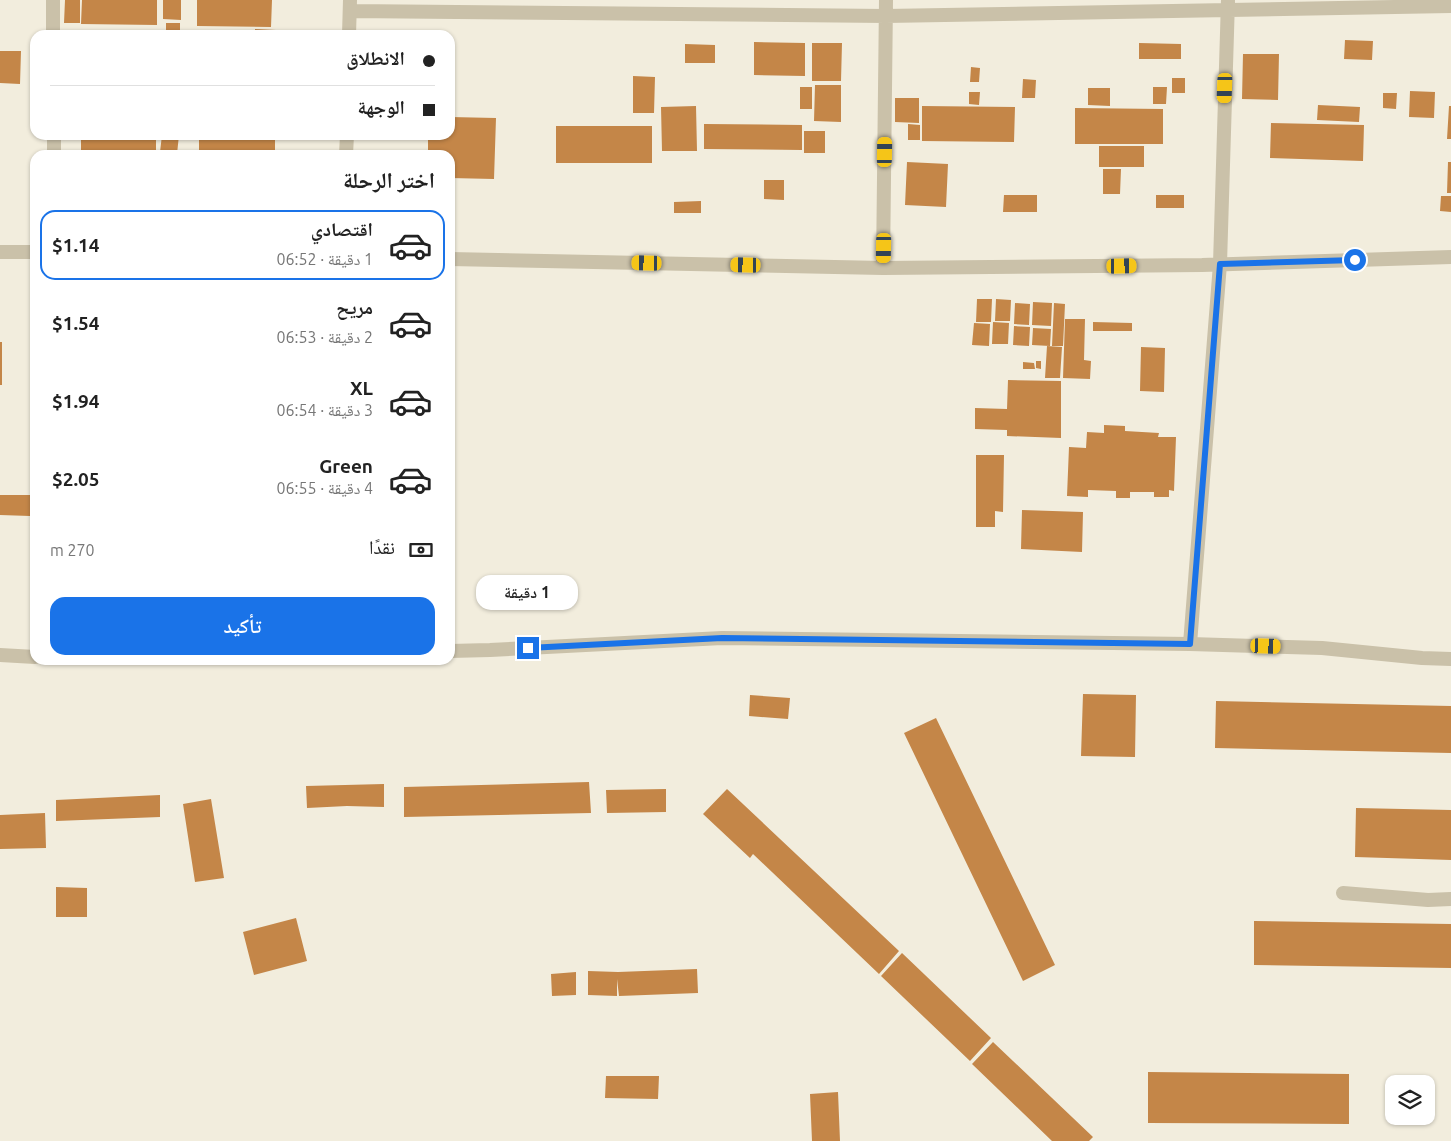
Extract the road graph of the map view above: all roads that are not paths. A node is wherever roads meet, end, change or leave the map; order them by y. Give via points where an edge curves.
1 (53, 0) edge
2 (886, 0) edge
3 (350, 5) edge
4 (1228, 5) edge
5 (1451, 6) edge
6 (886, 16) junction
7 (53, 30) edge
8 (349, 30) edge
9 (0, 252) edge
10 (30, 252) edge
11 (1451, 257) edge
12 (455, 259) edge
13 (1220, 264) junction
14 (883, 268) junction
15 (1190, 644) junction
16 (455, 651) edge
17 (0, 655) edge
18 (30, 657) edge
19 (1451, 659) edge
20 (1343, 894) dead end
21 (1451, 899) edge

1 - 7 street
2 - 6 street
3 - 6 street
3 - 8 street
4 - 5 street
4 - 6 street
4 - 13 street
6 - 14 street
9 - 10 street
11 - 13 street
12 - 14 street
13 - 14 street
13 - 15 street
15 - 16 street via 722,638
15 - 19 street via 1322,648
17 - 18 street
20 - 21 street

